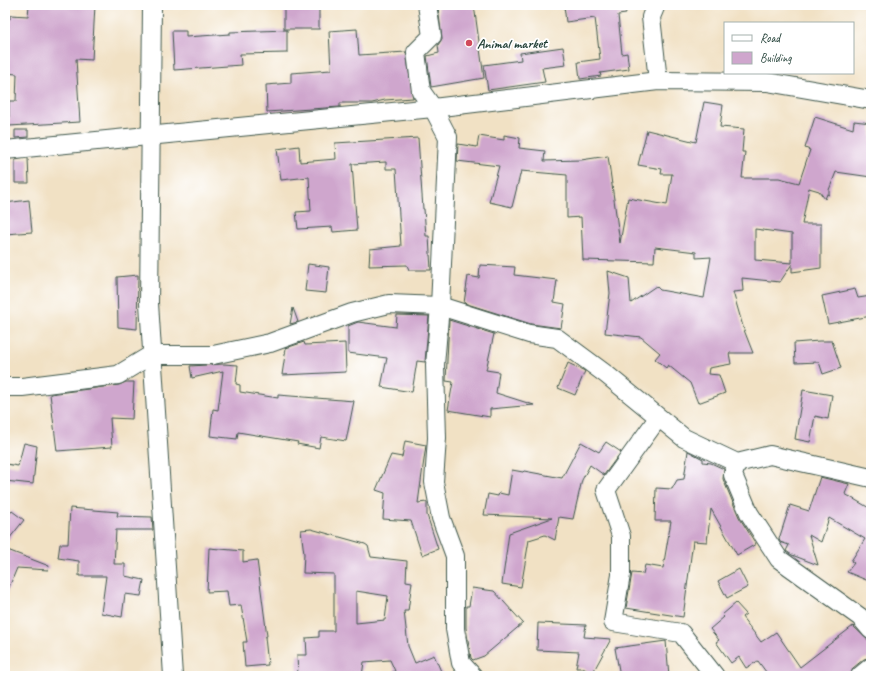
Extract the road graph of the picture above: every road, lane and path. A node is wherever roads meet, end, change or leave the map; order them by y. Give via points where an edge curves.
1 (152, 5) edge
2 (427, 5) edge
3 (656, 5) edge
4 (658, 80) junction
5 (871, 100) edge
6 (433, 108) junction
7 (151, 136) junction
8 (5, 150) edge
9 (440, 306) junction
10 (151, 354) junction
11 (5, 387) edge
12 (658, 418) junction
13 (737, 463) junction
14 (871, 478) edge
15 (871, 630) edge
16 (871, 667) edge
17 (173, 676) edge
18 (473, 676) edge
19 (715, 676) edge
20 (860, 676) edge

1 - 7 street
2 - 6 street via 432,36 416,52 421,92
3 - 4 street via 651,17
4 - 5 street via 767,82
4 - 6 street
6 - 7 street
6 - 9 street via 448,137
7 - 8 street
7 - 10 street
9 - 10 street via 389,304 352,313 270,343 213,355
9 - 12 street via 530,334 557,338 607,374
9 - 18 street via 435,365 437,438 434,482 441,518 454,556 456,629 461,663
10 - 11 street via 118,375
10 - 17 street
12 - 13 street via 684,438
12 - 19 street via 606,490 621,536 621,575 613,622 681,633
13 - 14 street via 770,455
13 - 15 street via 732,476 749,513 779,559 860,617
16 - 20 street

